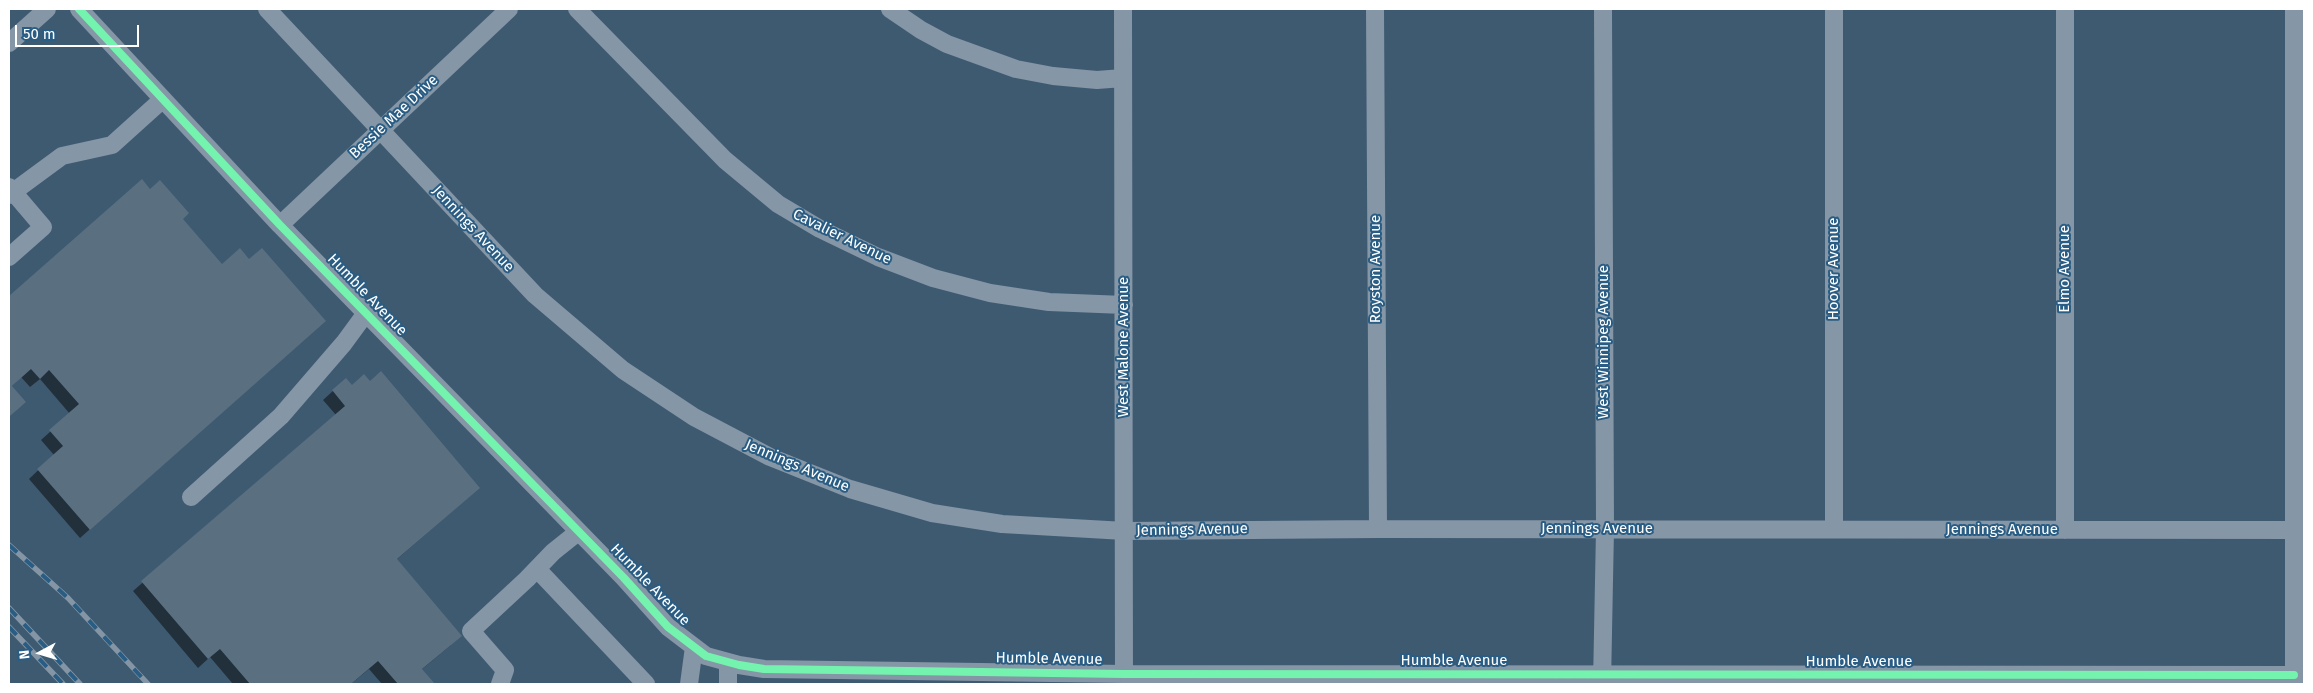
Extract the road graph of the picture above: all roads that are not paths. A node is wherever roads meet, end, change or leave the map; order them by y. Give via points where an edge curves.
1 (47, 9) edge
2 (79, 9) edge
3 (267, 9) edge
4 (509, 9) edge
5 (577, 9) edge
6 (890, 9) edge
7 (1123, 9) edge
8 (1375, 9) edge
9 (1604, 9) edge
10 (1834, 9) edge
11 (2065, 9) edge
12 (2294, 9) edge
13 (9, 43) edge
14 (1123, 78) junction
15 (163, 99) junction
16 (380, 130) junction
17 (10, 191) edge
18 (280, 225) junction
19 (9, 257) edge
20 (1124, 305) junction
21 (366, 313) junction
22 (191, 496) dead end
23 (1378, 529) junction
24 (1834, 529) junction
25 (1605, 530) junction
26 (2065, 530) junction
27 (2300, 530) edge
28 (1125, 531) junction
29 (578, 532) junction
30 (537, 569) junction
31 (694, 647) junction
32 (728, 662) junction
33 (1124, 679) edge
34 (1229, 679) edge
35 (1602, 680) edge
36 (2294, 680) edge
37 (500, 684) edge
38 (646, 684) edge
39 (689, 684) edge
40 (728, 684) edge

1 - 13 street
2 - 15 street, Humble Avenue
3 - 16 street, Jennings Avenue
4 - 16 street, Bessie Mae Drive
5 - 20 street, Cavalier Avenue via 725,160 778,204 820,229 878,257 933,278 1048,302
6 - 14 street via 947,44 1016,70 1088,79
7 - 14 street, West Malone Avenue
8 - 23 street, Royston Avenue
9 - 25 street, West Winnipeg Avenue
10 - 24 street, Hoover Avenue
11 - 26 street, Elmo Avenue
12 - 27 street
14 - 20 street, West Malone Avenue
15 - 17 street via 112,145 62,156
15 - 18 street, Humble Avenue
16 - 18 street, Bessie Mae Drive
16 - 28 street, Jennings Avenue via 535,295 624,370 694,417 770,457 850,489 932,513 1002,524
17 - 19 street via 43,227
18 - 21 street, Humble Avenue
20 - 28 street, West Malone Avenue
21 - 22 street via 281,416
21 - 29 street, Humble Avenue
23 - 25 street, Jennings Avenue
23 - 28 street, Jennings Avenue
24 - 25 street, Jennings Avenue
24 - 26 street, Jennings Avenue
25 - 35 street, West Winnipeg Avenue
26 - 27 street, Jennings Avenue
27 - 36 street
28 - 33 street, West Malone Avenue
29 - 30 street
29 - 31 street, Humble Avenue via 668,627
30 - 37 street via 471,631 505,670
30 - 38 street
31 - 32 street, Humble Avenue via 706,656
31 - 39 street
32 - 33 street, Humble Avenue via 764,669
32 - 40 street
33 - 34 street, Humble Avenue
34 - 35 street, Humble Avenue
35 - 36 street, Humble Avenue

